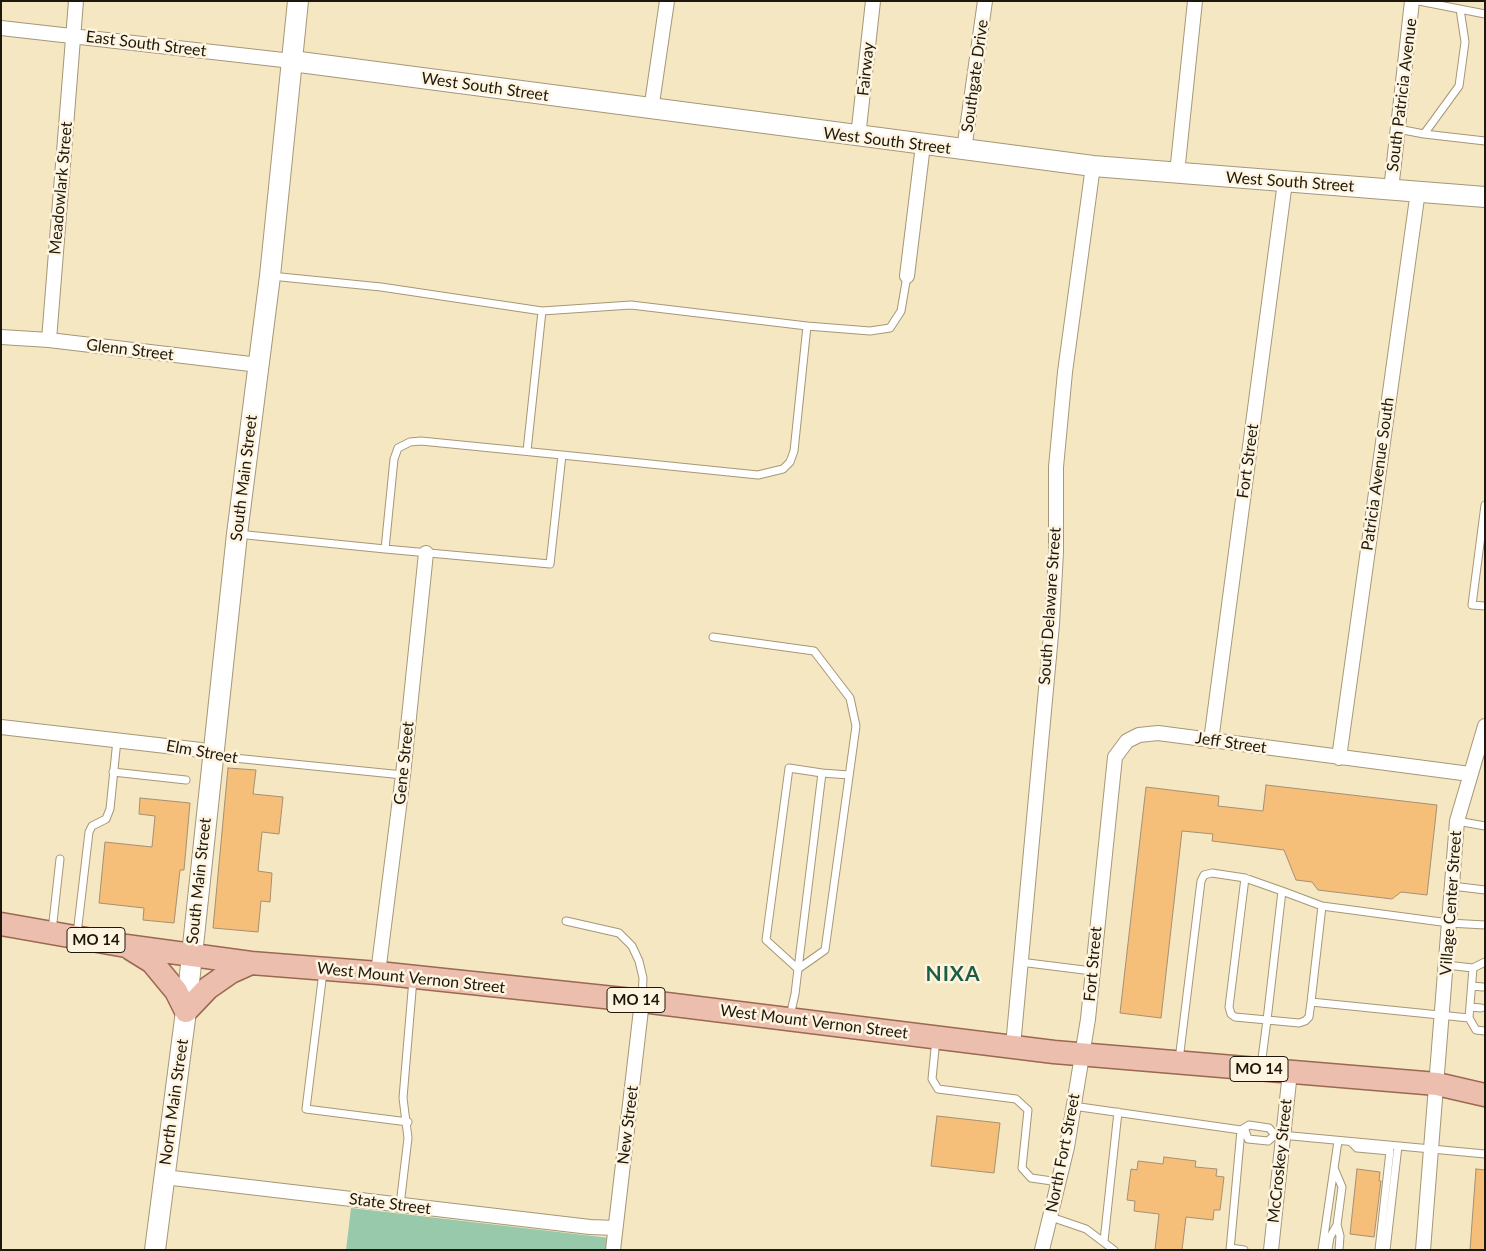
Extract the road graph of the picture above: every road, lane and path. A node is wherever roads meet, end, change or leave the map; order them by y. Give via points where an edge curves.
1 (76, 1) edge
2 (298, 1) edge
3 (667, 1) edge
4 (873, 1) edge
5 (985, 1) edge
6 (1195, 1) edge
7 (1412, 1) edge
8 (1419, 1) edge
9 (1460, 9) junction
10 (1485, 14) edge
11 (1, 28) edge
12 (72, 36) junction
13 (292, 61) junction
14 (652, 110) junction
15 (1398, 129) junction
16 (1424, 134) junction
17 (858, 137) junction
18 (1485, 142) edge
19 (923, 145) junction
20 (964, 150) junction
21 (1093, 166) junction
22 (1177, 174) junction
23 (1285, 182) junction
24 (1391, 190) junction
25 (1418, 191) junction
26 (1485, 197) edge
27 (270, 276) junction
28 (907, 276) joint
29 (542, 311) junction
30 (807, 326) junction
31 (1, 337) edge
32 (49, 340) junction
33 (259, 365) junction
34 (527, 451) junction
35 (562, 455) junction
36 (1485, 505) edge
37 (1484, 522) edge
38 (237, 534) junction
39 (385, 548) junction
40 (426, 553) junction
41 (1485, 606) edge
42 (713, 637) dead end
43 (1485, 726) edge
44 (1, 727) edge
45 (117, 740) junction
46 (1211, 741) junction
47 (214, 756) junction
48 (1339, 758) junction
49 (114, 772) junction
50 (822, 773) junction
51 (1470, 774) junction
52 (403, 775) junction
53 (849, 775) junction
54 (186, 780) dead end
55 (1457, 821) junction
56 (1485, 826) edge
57 (60, 859) dead end
58 (1102, 872) joint
59 (1245, 878) junction
60 (1452, 886) junction
61 (1485, 890) edge
62 (1282, 891) junction
63 (1322, 906) junction
64 (566, 920) dead end
65 (1449, 923) junction
66 (1, 924) edge
67 (1485, 925) edge
68 (52, 932) junction
69 (77, 937) junction
70 (126, 946) junction
71 (191, 955) junction
72 (250, 962) junction
73 (1020, 962) junction
74 (1485, 962) edge
75 (1446, 965) junction
76 (1473, 968) junction
77 (324, 969) junction
78 (798, 970) junction
79 (1092, 971) junction
80 (378, 973) junction
81 (413, 977) junction
82 (1472, 986) junction
83 (1483, 988) dead end
84 (642, 1001) junction
85 (1311, 1002) junction
86 (1470, 1007) junction
87 (1481, 1008) dead end
88 (186, 1011) junction
89 (1442, 1017) junction
90 (1469, 1018) junction
91 (790, 1019) junction
92 (1267, 1020) junction
93 (1485, 1031) edge
94 (936, 1036) junction
95 (1013, 1046) junction
96 (1081, 1055) junction
97 (1179, 1063) junction
98 (1261, 1069) junction
99 (1290, 1072) junction
100 (1485, 1080) edge
101 (1437, 1084) junction
102 (1485, 1094) edge
103 (1073, 1106) junction
104 (1118, 1112) junction
105 (408, 1122) junction
106 (1243, 1130) junction
107 (1278, 1135) junction
108 (1338, 1141) junction
109 (1351, 1142) junction
110 (1398, 1146) junction
111 (1432, 1148) junction
112 (1485, 1154) edge
113 (1334, 1167) junction
114 (164, 1177) junction
115 (1060, 1182) junction
116 (400, 1205) junction
117 (1051, 1217) junction
118 (1337, 1225) junction
119 (615, 1228) junction
120 (1104, 1241) junction
121 (1230, 1249) edge
122 (155, 1250) edge
123 (613, 1250) edge
124 (1042, 1250) edge
125 (1114, 1250) edge
126 (1244, 1250) edge
127 (1271, 1250) edge
128 (1322, 1250) edge
129 (1328, 1250) edge
130 (1339, 1250) edge
131 (1379, 1250) edge
132 (1386, 1250) edge
133 (1423, 1250) edge

1 - 12 street, Meadowlark Street
2 - 13 street, South Main Street
3 - 14 street
4 - 17 street, Fairway
5 - 20 street, Southgate Drive
6 - 22 street
7 - 15 street, South Patricia Avenue
8 - 9 lane
9 - 10 lane
9 - 16 lane via 1465,42 1458,86
11 - 12 street, East South Street
12 - 13 street, East South Street
12 - 32 street, Meadowlark Street
13 - 14 street, West South Street
13 - 27 street, South Main Street
14 - 17 street, West South Street
15 - 16 lane
15 - 24 street, South Patricia Avenue
16 - 18 lane
17 - 19 street, West South Street
19 - 20 street, West South Street
19 - 28 street
20 - 21 street, West South Street
21 - 22 street, West South Street
21 - 73 street, South Delaware Street via 1065,372 1056,467 1052,624
22 - 23 street, West South Street
23 - 24 street, West South Street
23 - 46 street, Fort Street
24 - 25 street, West South Street
25 - 26 street, West South Street
25 - 48 street, Patricia Avenue South
27 - 29 lane via 381,287
27 - 33 street, South Main Street
28 - 30 lane via 901,311 890,328 870,331
29 - 30 lane via 631,305
29 - 34 lane
30 - 35 lane via 794,451 783,470 758,475
31 - 32 street, Glenn Street
32 - 33 street, Glenn Street
33 - 38 street, South Main Street
34 - 35 lane
34 - 39 lane via 421,441 398,448
35 - 40 lane via 550,564
36 - 37 lane
37 - 41 lane via 1472,605
38 - 39 lane
38 - 47 street, South Main Street
39 - 40 lane
40 - 52 street, Gene Street
42 - 53 lane via 814,651 850,698 856,726
43 - 51 street, Village Center Street
44 - 45 street, Elm Street
45 - 47 street, Elm Street via 201,750
45 - 49 lane
46 - 48 street, Jeff Street
46 - 58 street, Jeff Street via 1158,733 1139,735 1127,741 1115,757
47 - 52 lane, Elm Street
47 - 71 street, South Main Street
48 - 51 street, Jeff Street
49 - 54 lane
49 - 69 lane via 106,819 92,826 89,832
50 - 53 lane
50 - 78 lane
50 - 78 lane via 789,768 766,940
51 - 55 street, Village Center Street
52 - 80 street, Gene Street
53 - 78 lane via 824,950
55 - 56 lane
55 - 60 street, Village Center Street
57 - 68 lane
58 - 79 street, Fort Street
59 - 62 lane
59 - 92 lane via 1231,1014
59 - 97 lane via 1212,873 1204,875 1201,881
60 - 61 lane
60 - 65 street, Village Center Street
62 - 63 lane
62 - 92 lane
63 - 65 lane
63 - 85 lane
64 - 84 lane via 619,933 639,961 643,978
65 - 67 lane
65 - 75 street, Village Center Street
66 - 68 main road, MO 14
68 - 69 main road, MO 14
69 - 70 main road, MO 14
70 - 71 main road, MO 14
70 - 88 main road via 152,962 176,991
71 - 72 main road, West Mount Vernon Street / MO 14
71 - 88 street, North Main Street
72 - 77 main road, West Mount Vernon Street / MO 14
72 - 88 main road via 208,988
73 - 79 lane
73 - 95 street, South Delaware Street
74 - 76 lane
75 - 76 lane
75 - 89 street, Village Center Street
76 - 82 lane
77 - 80 main road, West Mount Vernon Street / MO 14
77 - 105 lane via 306,1109
78 - 91 lane
79 - 96 street, Fort Street
80 - 81 main road, West Mount Vernon Street / MO 14
81 - 84 main road, West Mount Vernon Street / MO 14
81 - 105 lane via 403,1098
82 - 83 lane
82 - 86 lane
84 - 91 main road, West Mount Vernon Street / MO 14
84 - 119 street, New Street
85 - 89 lane
85 - 92 lane via 1305,1021
86 - 87 lane
86 - 90 lane
88 - 114 street, North Main Street
89 - 90 lane
89 - 101 street, Village Center Street
90 - 93 lane via 1476,1030
91 - 94 main road, West Mount Vernon Street / MO 14
92 - 98 lane
94 - 95 main road, West Mount Vernon Street / MO 14
94 - 115 lane via 932,1079 938,1089 1016,1099 1028,1110 1022,1168 1031,1178
95 - 96 main road, West Mount Vernon Street / MO 14
96 - 97 main road, West Mount Vernon Street / MO 14
96 - 103 street, North Fort Street
97 - 98 main road, West Mount Vernon Street / MO 14
98 - 99 main road, West Mount Vernon Street / MO 14
99 - 101 main road, West Mount Vernon Street / MO 14
99 - 107 street, McCroskey Street
100 - 101 main road, West Mount Vernon Street / MO 14
101 - 102 main road, West Mount Vernon Street / MO 14
101 - 111 street, Village Center Street
103 - 104 lane
103 - 115 street, North Fort Street
104 - 106 lane
104 - 120 lane
105 - 116 lane
106 - 107 lane via 1249,1126 1270,1128
106 - 107 lane via 1248,1139 1268,1140
106 - 121 lane
107 - 108 lane
107 - 127 street, McCroskey Street
108 - 109 lane
108 - 113 lane
109 - 110 lane
109 - 131 lane via 1357,1148 1390,1151
110 - 111 lane
110 - 132 lane
111 - 112 lane
111 - 133 street, Village Center Street
113 - 118 lane via 1342,1188
113 - 128 lane
114 - 116 street, State Street
114 - 122 street, North Main Street
115 - 117 street, North Fort Street
116 - 119 street, State Street
117 - 120 lane via 1086,1229
117 - 124 street, North Fort Street
118 - 129 lane via 1330,1237
118 - 130 lane
119 - 123 street, New Street
120 - 125 lane
121 - 126 lane

